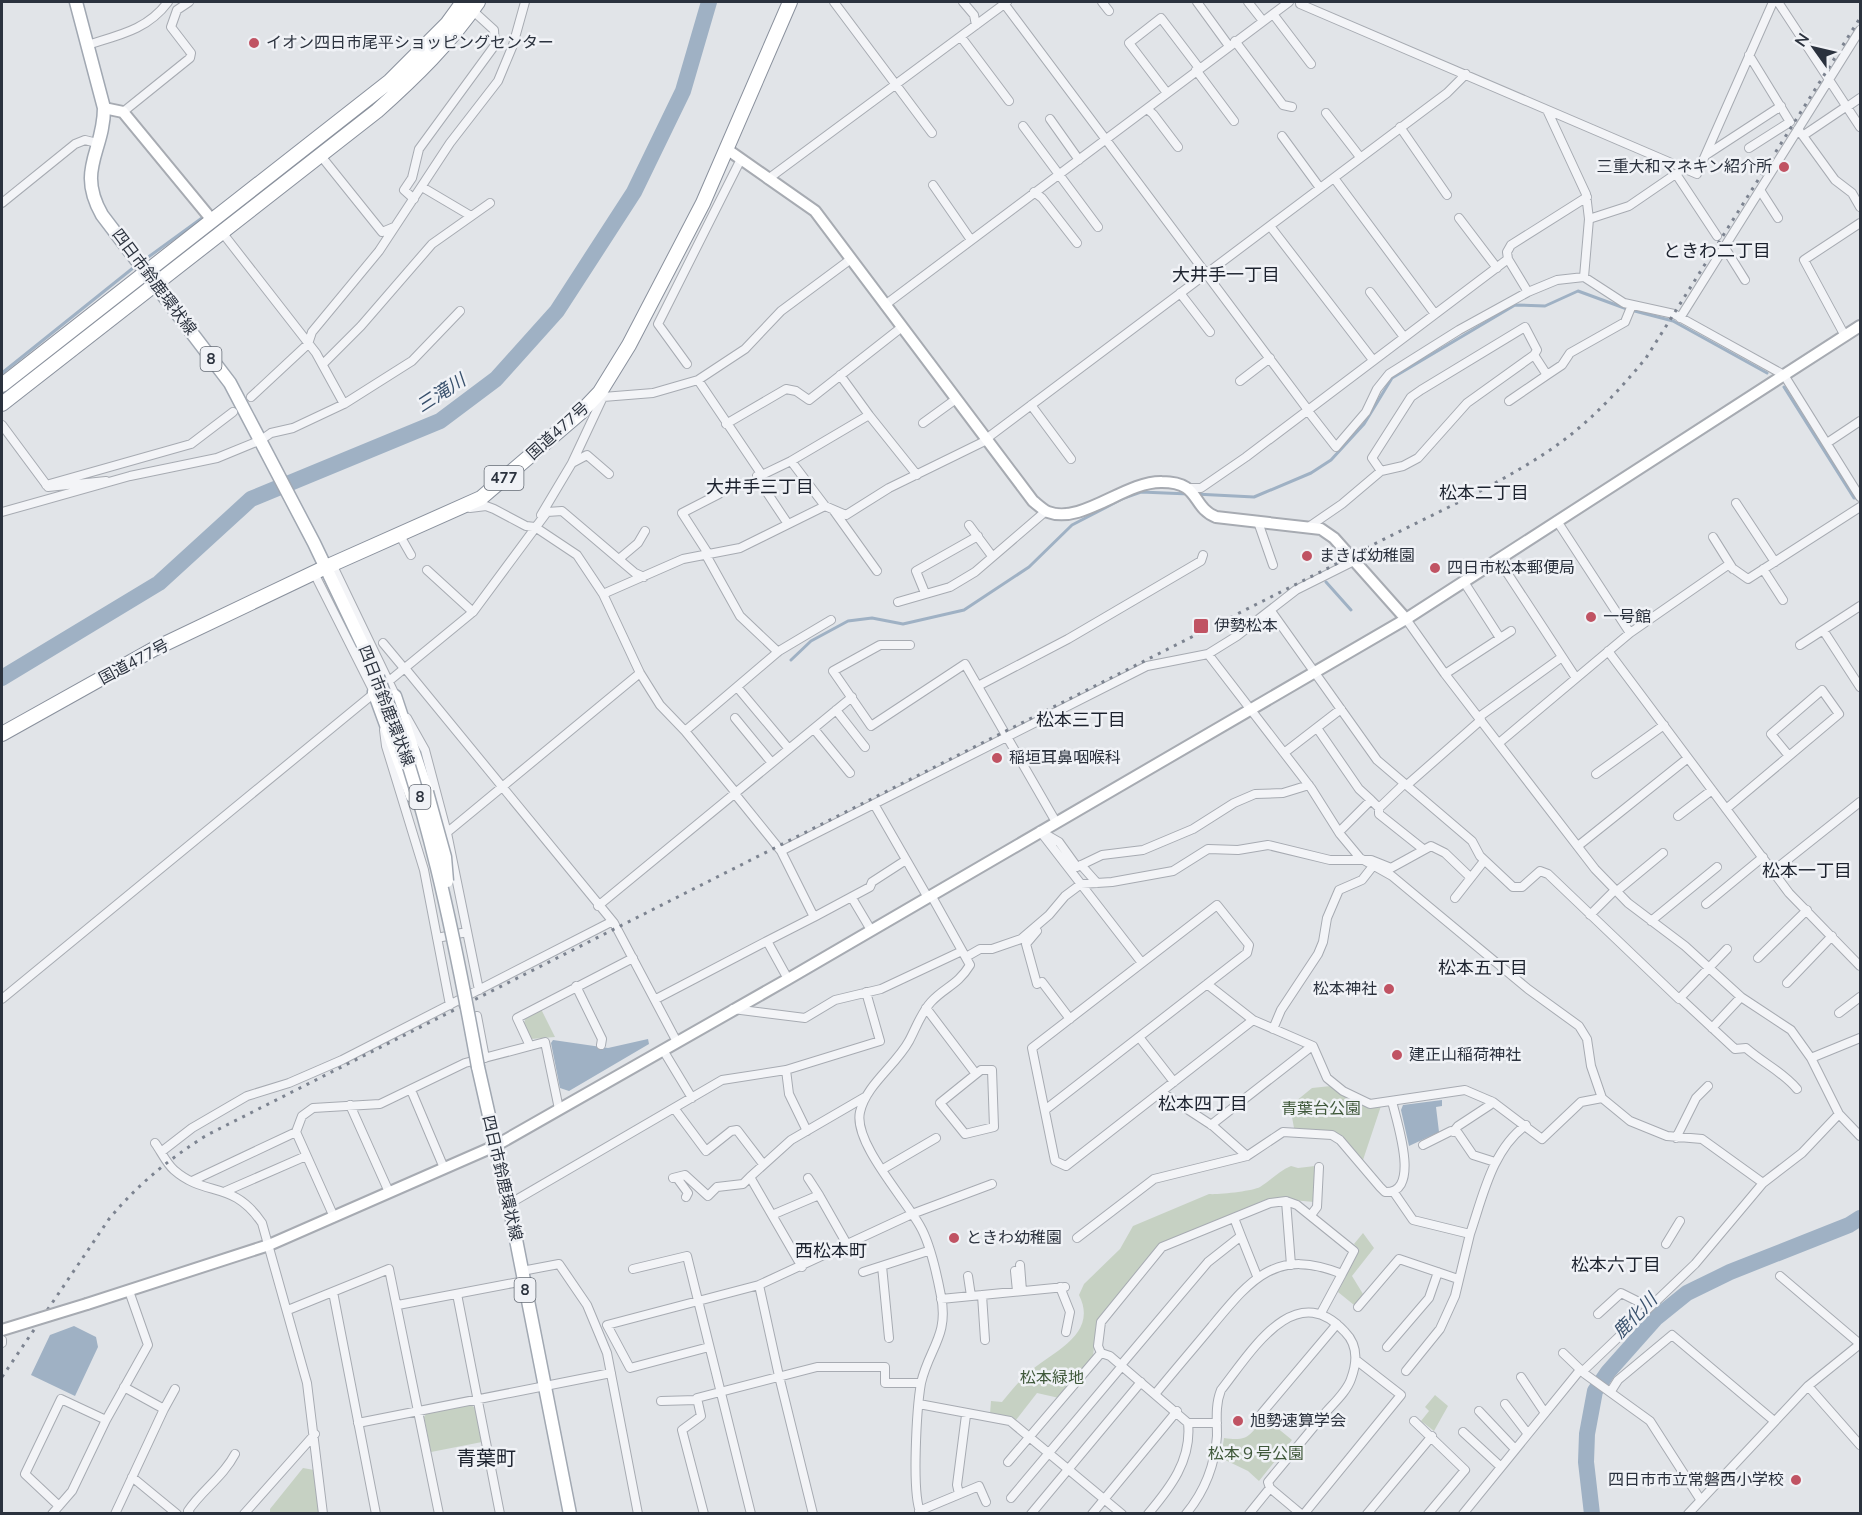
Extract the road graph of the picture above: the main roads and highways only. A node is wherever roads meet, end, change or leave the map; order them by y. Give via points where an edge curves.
1 (76, 2) edge
2 (790, 2) edge
3 (469, 4) edge
4 (216, 225) junction
5 (146, 270) junction
6 (156, 284) junction
7 (2, 385) edge
8 (2, 404) edge
9 (324, 568) junction
10 (374, 692) road end
11 (395, 696) road end
12 (2, 734) edge
13 (450, 921) junction
14 (570, 1514) edge

1 - 5 main road, 四日市鈴鹿環状線 / 8 via 104,108 89,183 93,199
2 - 9 highway, 国道477号 / 477 via 728,150 601,395 481,498
3 - 4 highway via 390,81
3 - 4 highway via 456,33 413,79 321,156
4 - 5 highway
4 - 6 highway
5 - 6 main road, 四日市鈴鹿環状線 / 8
5 - 7 highway
6 - 8 highway
6 - 9 main road, 四日市鈴鹿環状線 / 8 via 230,383
9 - 12 highway, 国道477号 / 477 via 154,649
9 - 13 main road, 四日市鈴鹿環状線 / 8, bridge via 383,678 420,798
10 - 13 main road, 8, bridge via 412,796 433,879
11 - 13 main road, 8, bridge via 445,857
13 - 14 main road, 四日市鈴鹿環状線 / 8, bridge

